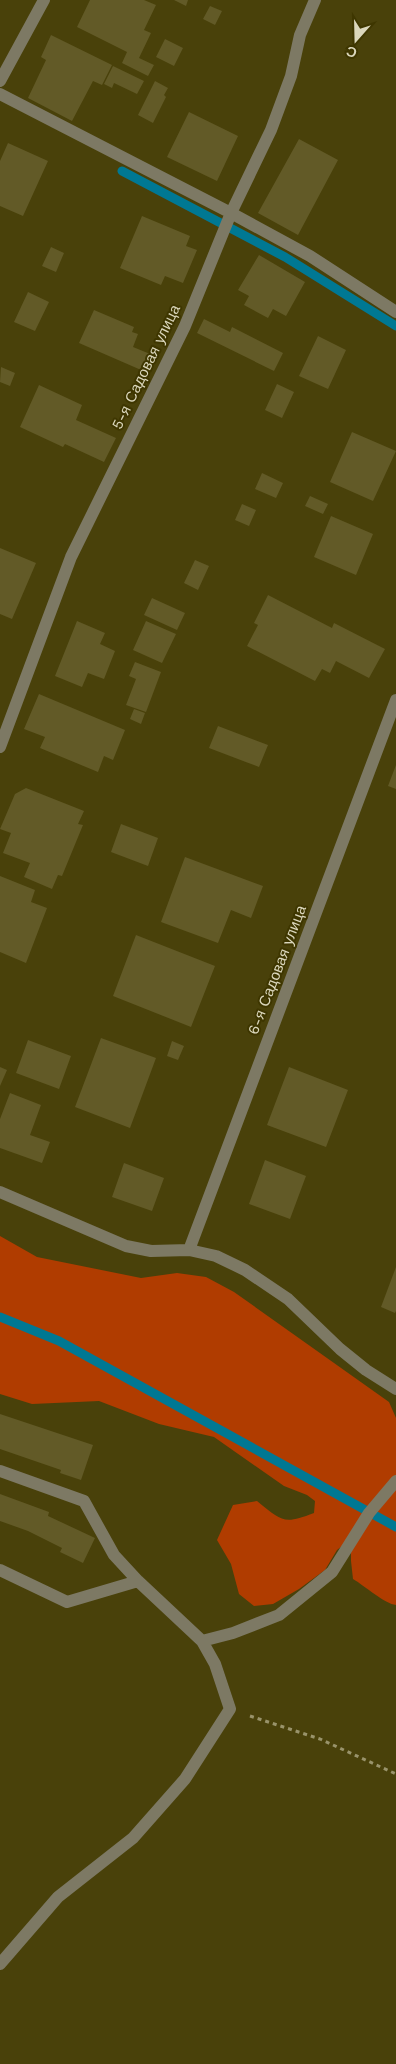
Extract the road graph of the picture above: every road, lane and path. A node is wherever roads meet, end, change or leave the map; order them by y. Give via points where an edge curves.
1 (44, 0) edge
2 (315, 0) edge
3 (0, 81) edge
4 (0, 94) edge
5 (231, 213) junction
6 (396, 312) edge
7 (396, 700) edge
8 (0, 747) edge
9 (0, 1192) edge
10 (189, 1250) junction
11 (396, 1389) edge
12 (0, 1471) edge
13 (396, 1481) edge
14 (0, 1570) edge
15 (138, 1581) junction
16 (202, 1641) junction
17 (230, 1709) junction
18 (396, 1774) edge
19 (4, 1949) edge
20 (0, 1964) edge

1 - 3 street
2 - 5 street, 5-я Садовая улица via 300,34 290,76 271,130
4 - 5 street
5 - 6 street via 310,256
5 - 8 street, 5-я Садовая улица via 185,326 71,557
7 - 10 street, 6-я Садовая улица
9 - 10 street via 126,1246 151,1251
10 - 11 street via 216,1256 288,1299 340,1349
12 - 15 street via 84,1501 114,1555
13 - 16 street via 369,1513 332,1572 302,1597 280,1615
14 - 15 street via 67,1602
15 - 16 street
16 - 17 street via 215,1664
17 - 18 path via 320,1739
17 - 19 street via 185,1779 133,1838 58,1897
19 - 20 street

